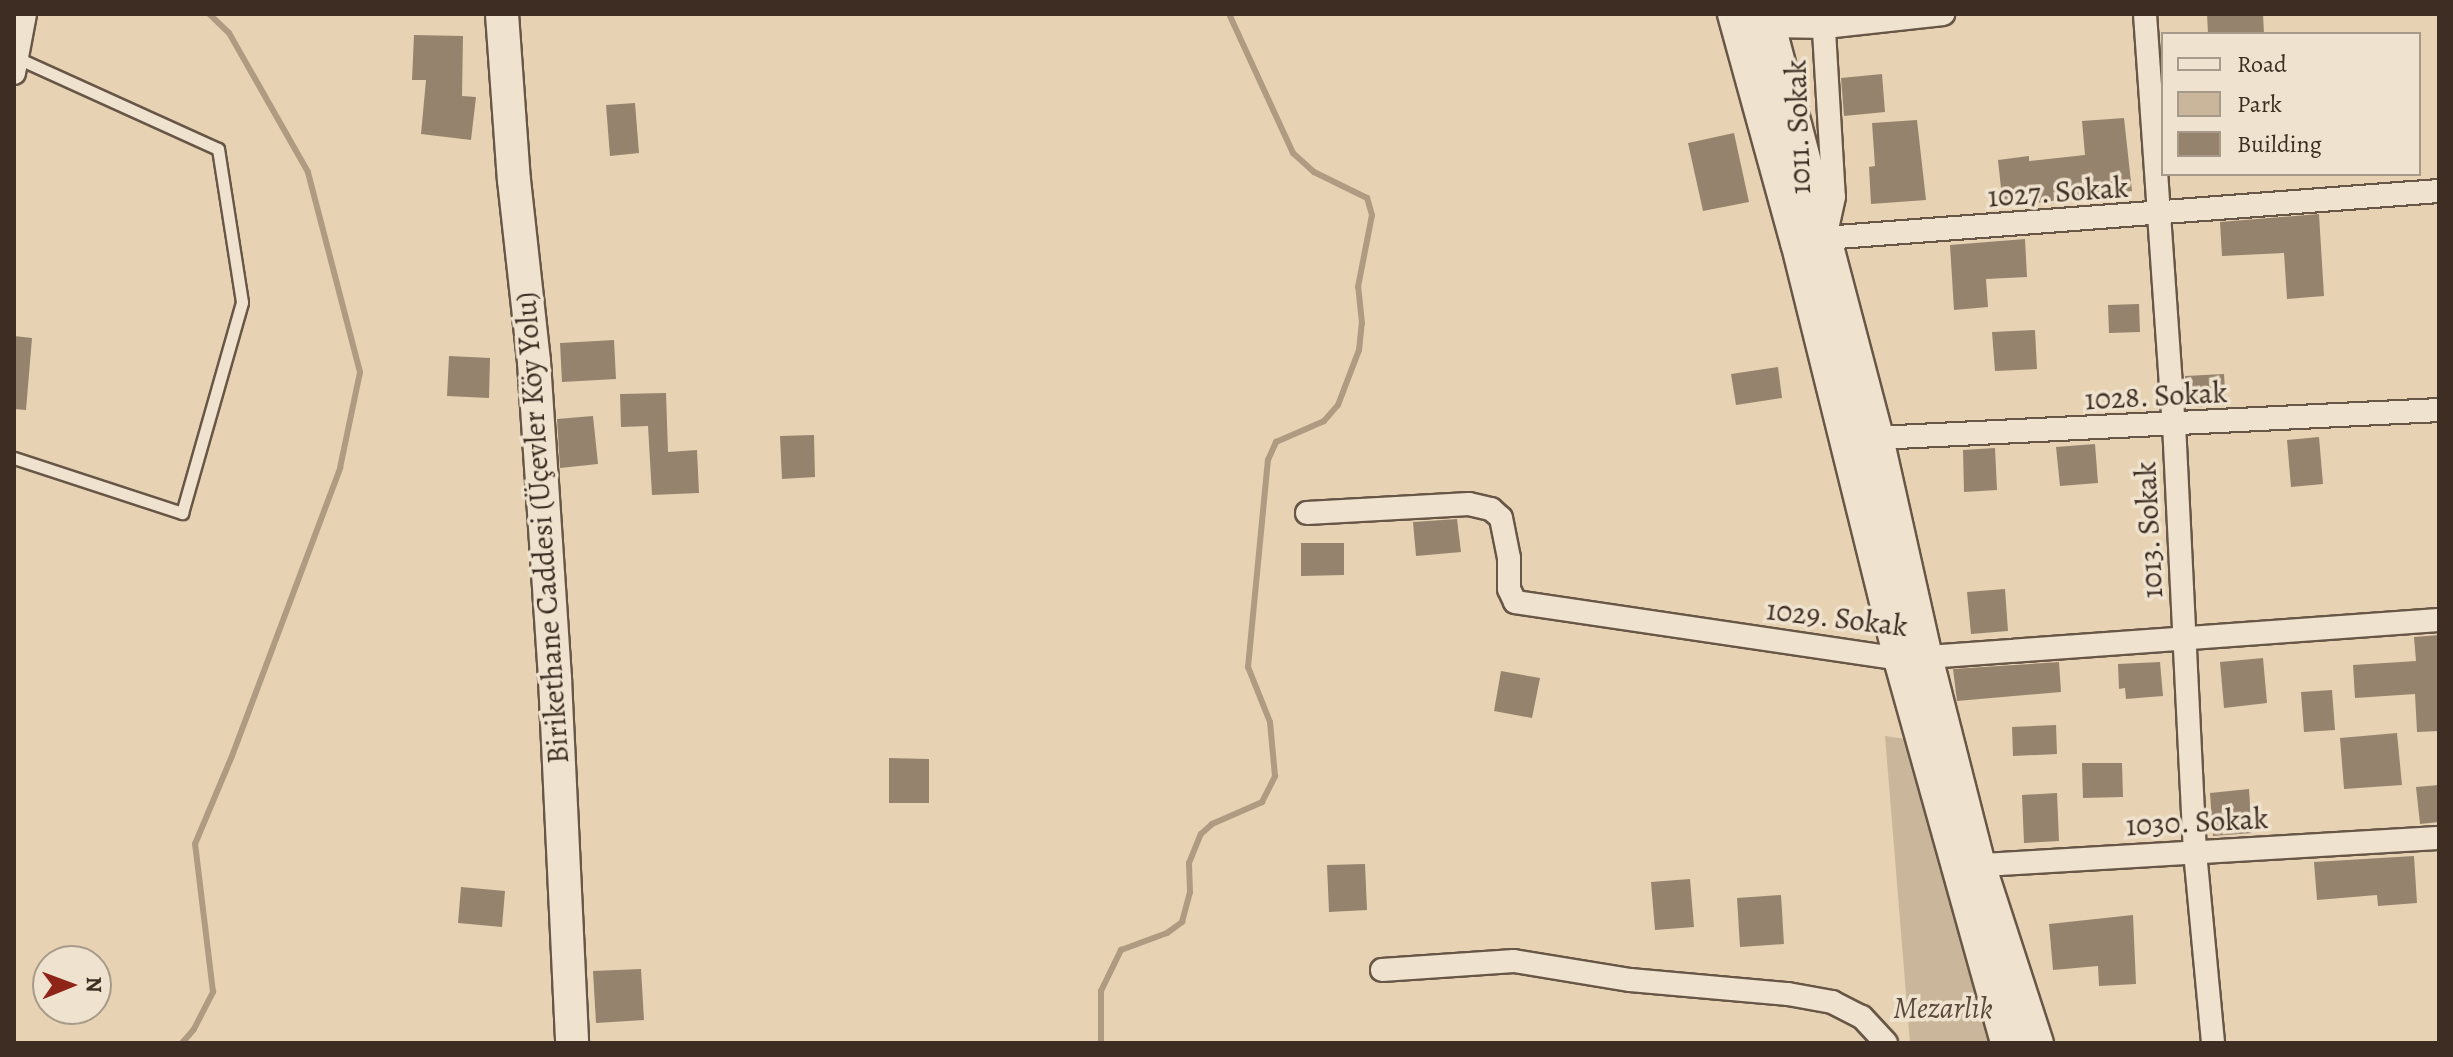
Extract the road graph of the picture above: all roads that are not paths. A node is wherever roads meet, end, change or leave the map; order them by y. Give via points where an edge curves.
1 (25, 14) edge
2 (502, 14) edge
3 (1734, 14) edge
4 (1943, 14) edge
5 (2145, 14) edge
6 (1767, 20) edge
7 (1824, 20) edge
8 (15, 66) edge
9 (2439, 191) edge
10 (2156, 215) junction
11 (1825, 238) junction
12 (2439, 410) edge
13 (2174, 424) junction
14 (1877, 438) junction
15 (14, 458) edge
16 (1307, 513) dead end
17 (2439, 620) edge
18 (2185, 639) junction
19 (1913, 658) junction
20 (2439, 838) edge
21 (2195, 852) junction
22 (1968, 865) junction
23 (1382, 970) dead end
24 (572, 1043) edge
25 (1886, 1043) edge
26 (2007, 1043) edge
27 (2037, 1043) edge
28 (2213, 1043) edge

1 - 8 street
2 - 24 street, Birikethane Caddesi (Üçevler Köy Yolu) via 535,377
3 - 19 street
4 - 7 street
5 - 10 street, 1013. Sokak
6 - 7 street
6 - 11 street
7 - 11 street, 1011. Sokak via 1834,197
8 - 15 lane via 218,149 242,302 182,513
9 - 10 street, 1027. Sokak
10 - 11 street, 1027. Sokak
10 - 13 street, 1013. Sokak
11 - 14 street
12 - 13 street, 1028. Sokak
13 - 14 street, 1028. Sokak
13 - 18 street, 1013. Sokak
14 - 19 street
16 - 19 street, 1029. Sokak via 1469,504 1491,509 1501,518 1515,602
17 - 18 street, 1029. Sokak
18 - 19 street, 1029. Sokak
18 - 21 street, 1013. Sokak
19 - 22 street
20 - 21 street, 1030. Sokak
21 - 22 street, 1030. Sokak
21 - 28 street, 1013. Sokak
22 - 26 street
22 - 27 street
23 - 25 street via 1514,961 1630,980 1788,994 1832,1002 1862,1017

